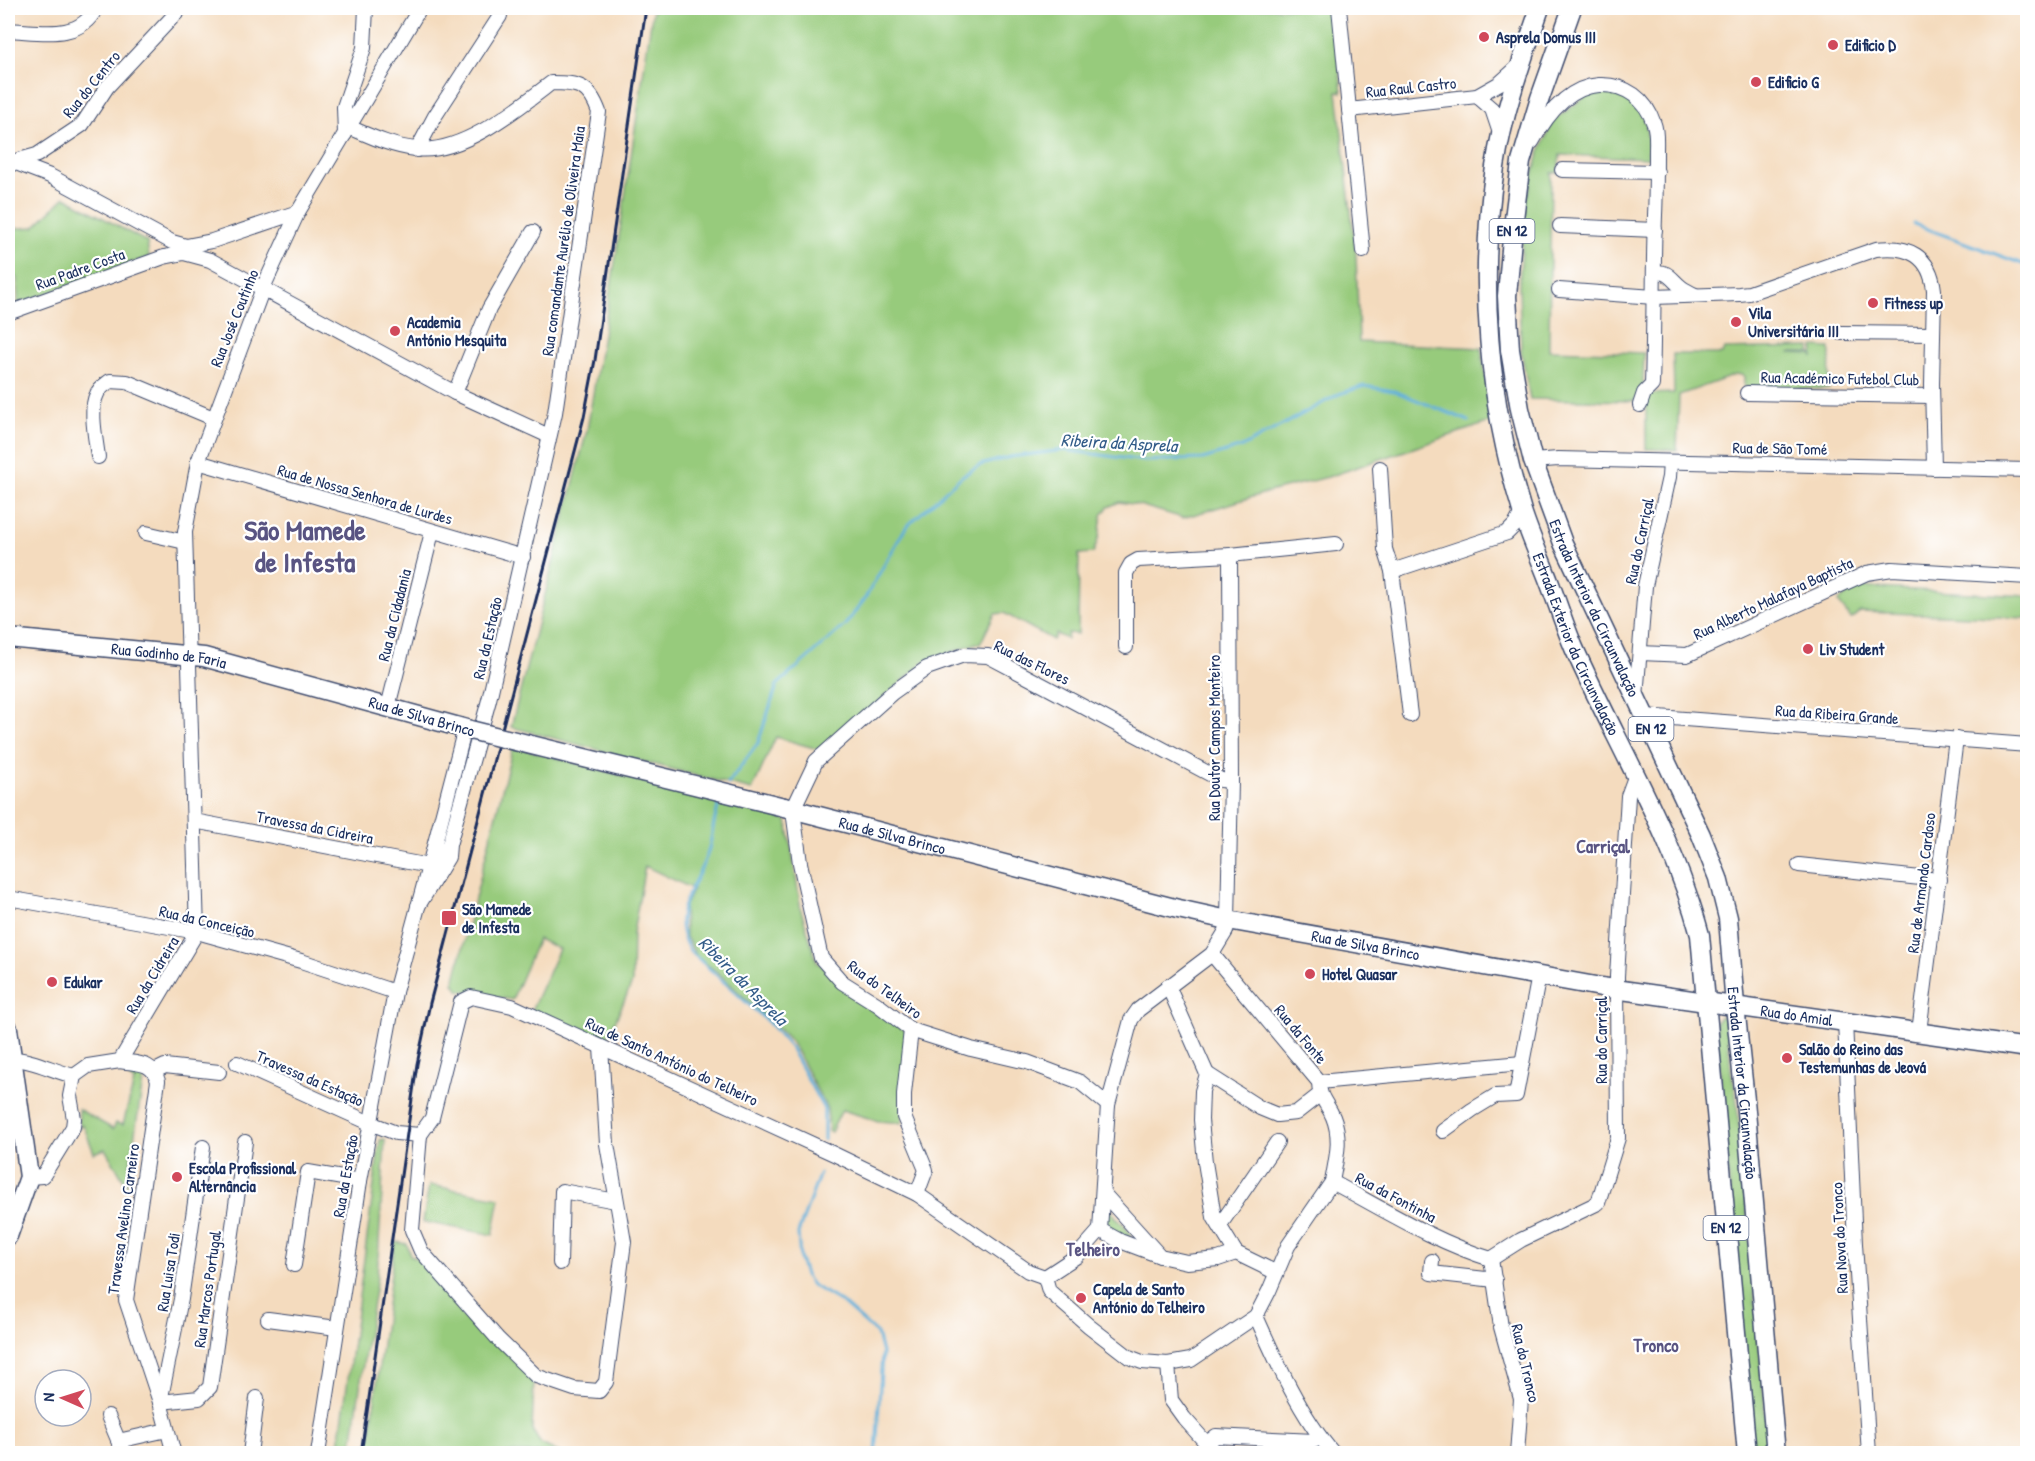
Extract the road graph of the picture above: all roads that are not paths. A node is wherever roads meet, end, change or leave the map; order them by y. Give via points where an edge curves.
1 (96, 8) edge
2 (181, 8) edge
3 (366, 8) edge
4 (420, 8) edge
5 (1339, 8) edge
6 (1540, 8) edge
7 (1572, 8) edge
8 (500, 16) dead end
9 (8, 30) edge
10 (1520, 65) junction
11 (1477, 96) junction
12 (1349, 110) junction
13 (347, 131) junction
14 (1501, 139) junction
15 (417, 150) junction
16 (9, 162) edge
17 (1521, 162) junction
18 (1562, 170) dead end
19 (1657, 172) junction
20 (298, 212) junction
21 (1560, 226) dead end
22 (1655, 230) junction
23 (533, 232) dead end
24 (164, 237) junction
25 (212, 241) junction
26 (185, 249) junction
27 (1655, 249) junction
28 (1363, 251) dead end
29 (164, 257) junction
30 (210, 260) junction
31 (1654, 273) junction
32 (1669, 276) junction
33 (263, 288) junction
34 (1559, 290) dead end
35 (1695, 295) junction
36 (1653, 297) junction
37 (8, 313) edge
38 (1841, 333) dead end
39 (1933, 334) junction
40 (1495, 391) junction
41 (455, 393) junction
42 (1747, 393) dead end
43 (1932, 396) junction
44 (1640, 405) dead end
45 (213, 418) junction
46 (549, 436) junction
47 (98, 457) dead end
48 (1533, 461) junction
49 (198, 462) junction
50 (1670, 462) junction
51 (1380, 468) dead end
52 (1934, 468) junction
53 (2028, 470) edge
54 (1515, 486) junction
55 (1522, 512) junction
56 (432, 532) junction
57 (146, 533) dead end
58 (1507, 533) junction
59 (1532, 541) junction
60 (185, 542) junction
61 (1336, 544) dead end
62 (1230, 555) junction
63 (523, 557) junction
64 (1392, 571) junction
65 (2028, 578) edge
66 (8, 638) edge
67 (1126, 647) dead end
68 (1640, 653) junction
69 (190, 656) junction
70 (328, 690) joint
71 (1636, 698) junction
72 (388, 707) junction
73 (1410, 715) dead end
74 (1645, 717) junction
75 (467, 729) junction
76 (1956, 739) junction
77 (2028, 745) edge
78 (1635, 777) junction
79 (1231, 781) junction
80 (789, 809) junction
81 (194, 821) junction
82 (449, 845) junction
83 (1799, 865) dead end
84 (429, 866) junction
85 (1939, 880) junction
86 (8, 898) edge
87 (418, 906) junction
88 (1228, 920) junction
89 (197, 932) junction
90 (1212, 954) junction
91 (1462, 960) joint
92 (1539, 975) junction
93 (1168, 986) junction
94 (1617, 989) junction
95 (395, 992) junction
96 (1706, 1002) junction
97 (1735, 1006) junction
98 (1845, 1021) junction
99 (8, 1029) edge
100 (911, 1030) junction
101 (1919, 1032) junction
102 (601, 1047) junction
103 (2028, 1048) edge
104 (12, 1059) junction
105 (120, 1061) junction
106 (237, 1063) dead end
107 (1522, 1063) junction
108 (155, 1071) junction
109 (219, 1072) dead end
110 (1207, 1074) junction
111 (74, 1076) junction
112 (1319, 1089) junction
113 (1108, 1104) junction
114 (370, 1123) junction
115 (1443, 1131) dead end
116 (420, 1135) junction
117 (244, 1142) dead end
118 (1277, 1142) dead end
119 (203, 1147) dead end
120 (29, 1177) junction
121 (360, 1181) junction
122 (1332, 1182) junction
123 (1103, 1193) junction
124 (918, 1194) junction
125 (616, 1201) junction
126 (1220, 1225) junction
127 (1100, 1230) junction
128 (8, 1236) edge
129 (1236, 1253) junction
130 (1160, 1256) junction
131 (1491, 1259) junction
132 (1431, 1261) dead end
133 (560, 1263) dead end
134 (294, 1265) dead end
135 (1275, 1272) junction
136 (1495, 1280) junction
137 (1047, 1284) junction
138 (1256, 1316) junction
139 (268, 1319) dead end
140 (337, 1328) junction
141 (1168, 1364) junction
142 (257, 1398) dead end
143 (160, 1402) junction
144 (108, 1416) dead end
145 (167, 1430) junction
146 (1314, 1441) dead end
147 (121, 1447) edge
148 (1211, 1448) edge
149 (174, 1454) edge
150 (250, 1454) edge
151 (318, 1454) edge
152 (1334, 1454) edge
153 (1517, 1454) edge
154 (1747, 1454) edge
155 (1776, 1454) edge
156 (1869, 1454) edge

1 - 9 street via 74,30
2 - 16 street, Rua do Centro via 107,87 82,126 37,156
3 - 13 street via 364,48 344,107
4 - 13 street
5 - 12 street
6 - 10 main road, Estrada Exterior da Circunvalação / EN 12
7 - 17 main road, Estrada Interior da Circunvalação / EN 12
8 - 15 street
10 - 11 street, Rua Raul Castro
10 - 14 main road, Estrada Exterior da Circunvalação / EN 12
11 - 12 street, Rua Raul Castro
11 - 14 street, Rua Raul Castro via 1492,109
12 - 28 street
13 - 15 street
13 - 20 street, Rua José Coutinho
14 - 40 main road, Estrada Exterior da Circunvalação / EN 12 via 1487,228
15 - 46 street, Rua comandante Aurélio de Oliveira Maia via 448,147 475,135 552,83 579,86 593,96 599,112
16 - 24 street via 50,177
17 - 19 street via 1539,129 1561,102 1578,91 1608,85 1638,96 1650,113 1656,127
17 - 48 main road, Estrada Interior da Circunvalação / EN 12 via 1507,296 1510,350
18 - 19 street
19 - 22 street
20 - 25 street, Rua Padre Costa
20 - 33 street, Rua José Coutinho
21 - 22 street
22 - 27 street
23 - 41 street via 489,309
24 - 26 street
24 - 29 street
25 - 26 street, Rua Padre Costa
25 - 30 street via 207,250
26 - 29 street, Rua Padre Costa
26 - 30 street
27 - 31 street
27 - 32 street
29 - 37 street, Rua Padre Costa
30 - 33 street
31 - 32 street via 1661,271
31 - 36 street
32 - 35 street
33 - 41 street
33 - 45 street, Rua José Coutinho
34 - 36 street, Rua Académico Futebol Club
35 - 36 street, Rua Académico Futebol Club
35 - 39 street, Rua Académico Futebol Club via 1749,293 1892,247 1917,256 1928,267 1934,290
36 - 44 street via 1652,385
38 - 39 street
39 - 43 street, Rua Académico Futebol Club
40 - 48 main road, EN 12 via 1504,397 1516,450
40 - 54 main road, Estrada Exterior da Circunvalação / EN 12
41 - 46 street
42 - 43 street, Rua Académico Futebol Club
43 - 52 street, Rua Académico Futebol Club
45 - 47 street via 127,382 110,381 96,395 93,408
45 - 49 street, Rua José Coutinho
46 - 63 street, Rua da Estação
48 - 50 street, Rua de São Tomé
48 - 54 main road
48 - 71 main road, Estrada Interior da Circunvalação / EN 12 via 1563,543
49 - 56 street, Rua de Nossa Senhora de Lurdes
49 - 60 street, Rua José Coutinho
50 - 52 street, Rua de São Tomé
50 - 68 street, Rua do Carriçal via 1645,586
51 - 64 street via 1385,549
52 - 53 street, Rua de São Tomé
54 - 55 main road, Estrada Exterior da Circunvalação / EN 12
55 - 58 street
55 - 59 main road, Estrada Exterior da Circunvalação / EN 12
56 - 63 street, Rua de Nossa Senhora de Lurdes
56 - 72 street, Rua da Cidadania
57 - 60 street
58 - 59 street
58 - 64 street
59 - 78 main road, Estrada Exterior da Circunvalação / EN 12 via 1573,646
60 - 69 street, Rua José Coutinho
61 - 62 street
62 - 67 street via 1138,560 1131,564 1126,573
62 - 79 street, Rua Doutor Campos Monteiro
63 - 82 street, Rua da Estação
64 - 73 street
65 - 68 street, Rua Alberto Malafaya Baptista via 1892,568 1866,573 1688,655
66 - 69 main road, Rua Godinho de Faria
68 - 71 street, Rua do Carriçal
69 - 70 main road, Rua Godinho de Faria
69 - 81 street, Rua da Cidreira
70 - 72 main road, Rua de Silva Brinco
71 - 74 main road, Estrada Interior da Circunvalação / EN 12
72 - 75 main road, Rua de Silva Brinco
74 - 76 street, Rua da Ribeira Grande
74 - 97 main road, Estrada Interior da Circunvalação / EN 12 via 1718,878 1728,918
75 - 80 main road, Rua de Silva Brinco, bridge
75 - 84 street, Rua da Estação
76 - 77 street, Rua da Ribeira Grande
76 - 85 street, Rua de Armando Cardoso
78 - 94 street, Rua do Carriçal via 1628,796
78 - 96 main road, Estrada Exterior da Circunvalação / EN 12 via 1689,894 1700,934
79 - 80 street, Rua das Flores via 1221,780 988,656 964,655 927,668 908,680 839,738 816,761 796,803
79 - 88 street, Rua Doutor Campos Monteiro
80 - 88 main road, Rua de Silva Brinco
80 - 100 street, Rua do Telheiro via 821,958 842,982
81 - 84 street, Travessa da Cidreira
81 - 89 street, Rua da Cidreira
82 - 84 street, Rua da Estação
82 - 87 street, Rua da Estação via 448,857
83 - 85 street
84 - 87 street, Rua da Estação
85 - 101 street, Rua de Armando Cardoso
86 - 89 street, Rua da Conceição
87 - 95 street, Rua da Estação
88 - 90 street
88 - 91 main road, Rua de Silva Brinco
89 - 95 street, Rua da Conceição
89 - 105 street, Rua da Cidreira
90 - 93 street
90 - 112 street, Rua da Fonte
91 - 92 main road, Rua do Amial
92 - 94 main road, Rua do Amial
92 - 107 street
93 - 110 street
93 - 113 street via 1131,1020
94 - 96 main road, Rua do Amial
94 - 131 street, Rua do Carriçal via 1618,1138 1598,1203
95 - 114 street, Rua da Estação
96 - 97 main road, Rua do Amial
96 - 154 main road, Estrada Exterior da Circunvalação / EN 12
97 - 98 main road, Rua do Amial
97 - 155 main road, Estrada Interior da Circunvalação / EN 12
98 - 101 main road, Rua do Amial
98 - 156 street, Rua Nova do Tronco
99 - 104 main road
100 - 113 street, Rua do Telheiro via 1027,1062 1080,1082
100 - 124 street via 904,1117 926,1170
101 - 103 main road, Rua do Amial
102 - 116 street, Rua de Santo António do Telheiro via 512,1006 471,998 460,1002 432,1118
102 - 124 street, Rua de Santo António do Telheiro
102 - 125 street via 607,1144
104 - 111 street
104 - 120 main road
105 - 108 street via 149,1066
105 - 111 street via 88,1066
106 - 114 street, Travessa da Estação
107 - 112 street
107 - 115 street via 1516,1095 1495,1096
108 - 109 street via 165,1066
108 - 143 street, Travessa Avelino Carneiro via 158,1081 126,1300
110 - 112 street via 1277,1115 1296,1113
110 - 126 street via 1201,1120 1214,1217
111 - 120 street via 70,1096 73,1127 44,1174
112 - 122 street, Rua da Fonte via 1338,1134
113 - 123 street
114 - 116 street via 396,1133
114 - 121 street, Rua da Estação
116 - 125 street via 412,1230 421,1251 536,1376 574,1389 599,1390 606,1382 624,1242
117 - 143 street, Rua Marcos Portugal via 210,1387 199,1398
118 - 126 street
119 - 143 street, Rua Luisa Todi via 182,1299
120 - 128 main road
121 - 134 street via 308,1172
121 - 140 street, Rua da Estação
122 - 131 street, Rua da Fontinha via 1443,1241
122 - 135 street, Rua da Fontinha via 1287,1246
123 - 127 street
123 - 130 street
124 - 137 street, Rua de Santo António do Telheiro
125 - 133 street via 562,1191
126 - 129 street
127 - 130 street
127 - 137 street
129 - 130 street via 1186,1262
129 - 135 street
131 - 136 street, Rua do Tronco
132 - 136 street via 1431,1273
135 - 138 street
136 - 153 street, Rua do Tronco via 1501,1327 1521,1399
137 - 141 street via 1089,1326 1129,1357
138 - 141 street via 1191,1360
138 - 152 street via 1284,1376
139 - 140 street
140 - 151 street, Rua da Estação
141 - 148 street via 1171,1400
142 - 150 street
143 - 145 street, Travessa Avelino Carneiro
144 - 147 street
145 - 147 street
145 - 149 street, Travessa Avelino Carneiro
146 - 148 street via 1216,1436

